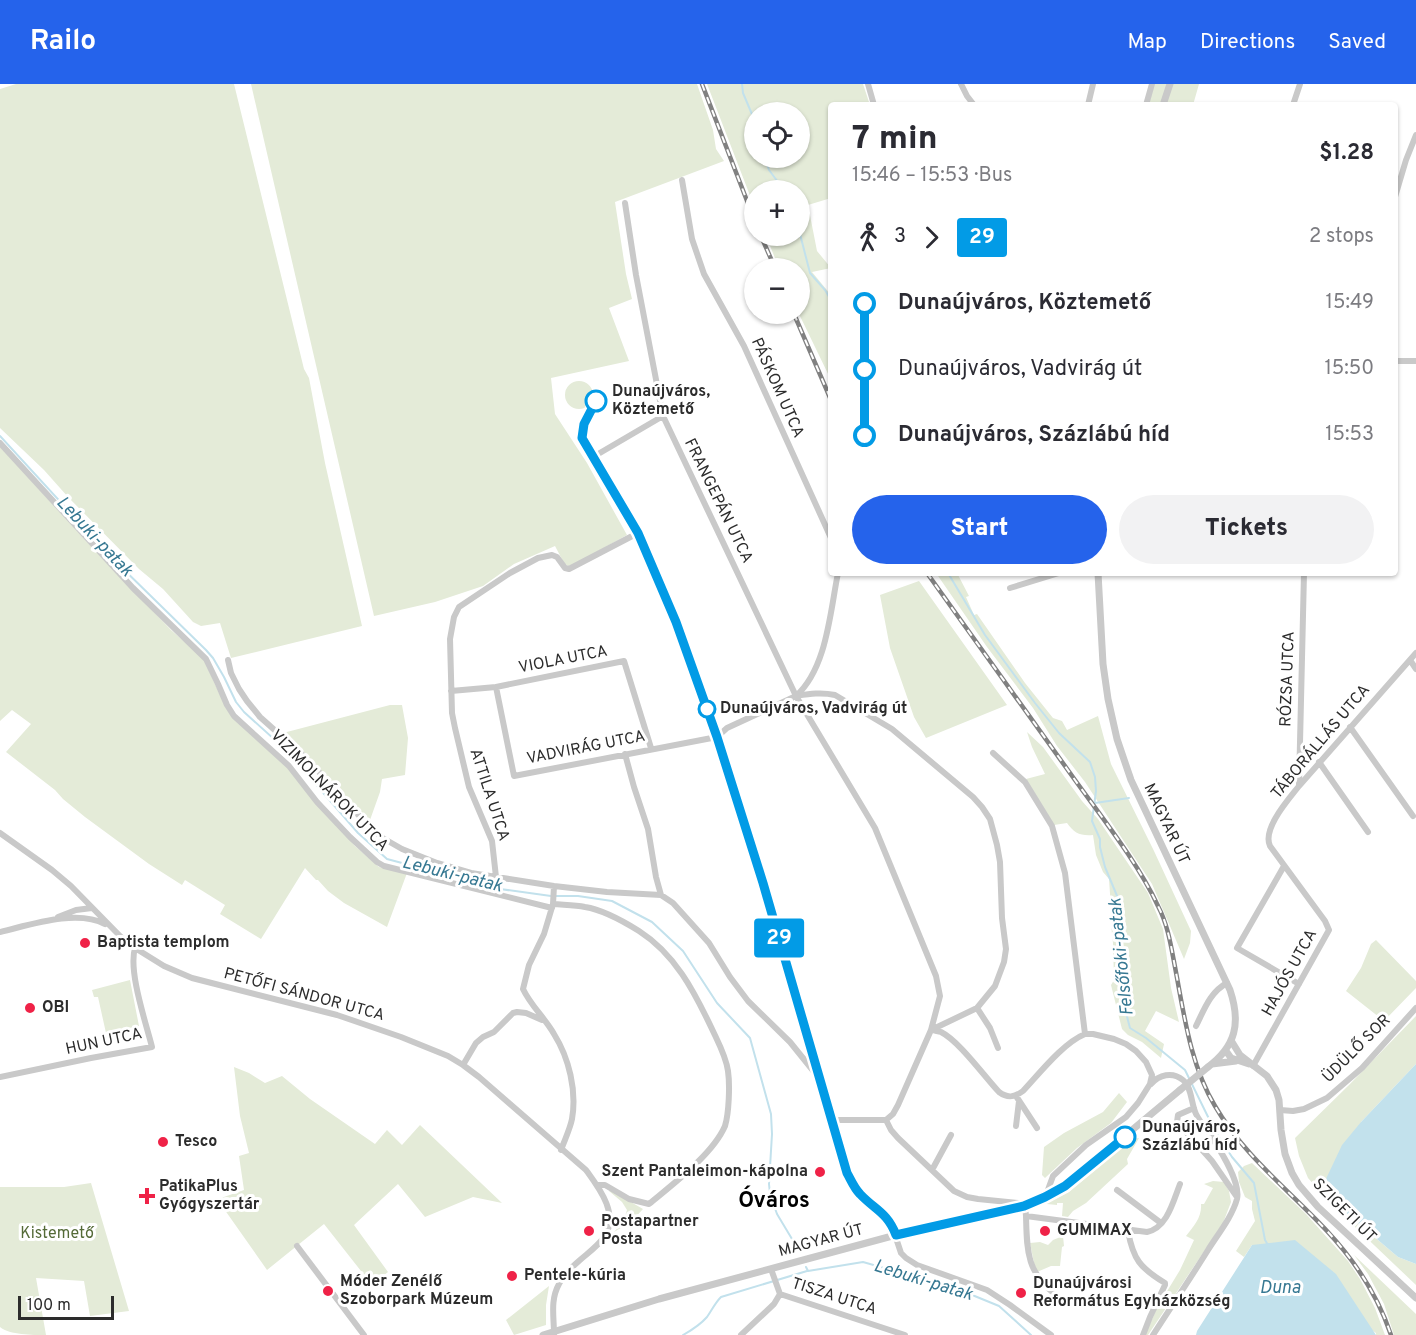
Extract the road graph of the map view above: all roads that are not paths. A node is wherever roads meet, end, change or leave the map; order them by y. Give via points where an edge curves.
1 (868, 84) edge
2 (961, 84) edge
3 (1094, 84) edge
4 (1152, 84) edge
5 (1170, 84) edge
6 (1300, 84) edge
7 (873, 102) edge
8 (972, 102) edge
9 (1089, 102) edge
10 (1147, 102) edge
11 (1164, 102) edge
12 (1294, 102) edge
13 (1416, 135) edge
14 (682, 180) dead end
15 (1398, 187) edge
16 (625, 203) dead end
17 (1398, 361) edge
18 (1416, 361) edge
19 (663, 416) junction
20 (582, 438) dead end
21 (0, 443) edge
22 (593, 457) junction
23 (828, 531) edge
24 (638, 533) junction
25 (837, 576) edge
26 (1049, 576) edge
27 (1098, 576) edge
28 (1304, 576) edge
29 (1010, 588) dead end
30 (1416, 653) edge
31 (228, 660) dead end
32 (1410, 660) junction
33 (1416, 669) edge
34 (496, 687) junction
35 (451, 691) junction
36 (796, 696) junction
37 (1350, 727) junction
38 (717, 737) junction
39 (651, 748) junction
40 (993, 753) dead end
41 (625, 754) junction
42 (1319, 762) junction
43 (1299, 786) junction
44 (1413, 816) dead end
45 (1368, 832) dead end
46 (0, 833) edge
47 (1284, 866) junction
48 (496, 877) junction
49 (554, 886) junction
50 (661, 895) junction
51 (553, 906) junction
52 (92, 908) junction
53 (51, 920) junction
54 (111, 927) junction
55 (0, 932) edge
56 (135, 948) junction
57 (1227, 983) junction
58 (1299, 984) junction
59 (977, 1008) junction
60 (1416, 1008) edge
61 (544, 1021) junction
62 (1196, 1026) dead end
63 (931, 1030) junction
64 (1085, 1034) junction
65 (1232, 1042) junction
66 (998, 1048) dead end
67 (1226, 1051) junction
68 (1239, 1058) junction
69 (463, 1065) junction
70 (1252, 1065) junction
71 (1210, 1066) junction
72 (0, 1077) edge
73 (821, 1081) junction
74 (1150, 1084) junction
75 (1018, 1098) junction
76 (1194, 1108) junction
77 (1280, 1110) junction
78 (832, 1120) junction
79 (886, 1120) junction
80 (1016, 1126) dead end
81 (1037, 1128) dead end
82 (951, 1135) dead end
83 (561, 1150) junction
84 (932, 1170) junction
85 (1180, 1184) dead end
86 (597, 1185) junction
87 (1117, 1190) dead end
88 (1045, 1197) junction
89 (1237, 1197) junction
90 (649, 1204) joint
91 (1028, 1205) junction
92 (1026, 1216) junction
93 (1161, 1223) junction
94 (1128, 1231) junction
95 (896, 1235) junction
96 (297, 1246) dead end
97 (772, 1272) junction
98 (780, 1294) junction
99 (1056, 1295) dead end
100 (1416, 1298) edge
101 (554, 1333) edge
102 (364, 1335) edge
103 (543, 1335) edge
104 (741, 1335) edge
105 (905, 1335) edge
106 (1051, 1335) edge
107 (1143, 1335) edge
108 (1153, 1335) edge

1 - 7 street
2 - 8 street
3 - 9 street
4 - 10 street
5 - 11 street
6 - 12 street
13 - 15 street
14 - 23 street, PÁSKOM UTCA via 692,239 704,274 744,346
16 - 19 street, FRANGEPÁN UTCA
17 - 18 street
19 - 22 street
19 - 36 street, FRANGEPÁN UTCA
20 - 22 street
21 - 51 street, VIZIMOLNÁROK UTCA via 133,588 206,659 234,716 289,766 317,802 377,862 492,894
22 - 24 street
24 - 35 street, ATTILA UTCA via 569,569 552,555 538,558 459,607 450,639
24 - 38 street via 676,622
25 - 36 street via 820,660
26 - 29 street
27 - 57 street, MAGYAR ÚT via 1103,664 1117,739 1131,780
28 - 43 street, RÓZSA UTCA
30 - 32 street, TÁBORÁLLÁS UTCA
31 - 48 street via 231,673 260,717 306,758 381,837 437,863
32 - 33 street
32 - 37 street, TÁBORÁLLÁS UTCA
34 - 35 street, VIOLA UTCA
34 - 39 street, VIOLA UTCA via 624,661
34 - 41 street, VADVIRÁG UTCA via 514,776
35 - 48 street, ATTILA UTCA via 452,713 469,787 492,841
36 - 38 street via 727,728
36 - 59 street via 835,695 892,729 973,797 990,819 998,845 1006,949 995,986
36 - 63 street, FRANGEPÁN UTCA via 875,828 936,976 940,996
37 - 42 street, TÁBORÁLLÁS UTCA
37 - 44 street
38 - 39 street, VADVIRÁG UTCA
38 - 73 street
39 - 41 street, VADVIRÁG UTCA
40 - 64 street via 1025,782 1052,826 1065,873
41 - 50 street via 648,829
42 - 43 street, TÁBORÁLLÁS UTCA
42 - 45 street
43 - 47 street, TÁBORÁLLÁS UTCA via 1281,809 1268,837
46 - 52 street, PETŐFI SÁNDOR UTCA via 52,870
47 - 58 street, HAJÓS UTCA via 1329,930
47 - 58 street via 1238,948
48 - 49 street
49 - 50 street
49 - 51 street
50 - 73 street via 703,936 748,1001 790,1042
51 - 61 street via 523,988
51 - 90 street, VIZIMOLNÁROK UTCA via 604,912 651,939 684,976 724,1054 729,1072 728,1104 717,1141
52 - 53 street
52 - 54 street, PETŐFI SÁNDOR UTCA
53 - 54 street via 91,919
53 - 55 street
54 - 56 street, PETŐFI SÁNDOR UTCA
56 - 69 street, PETŐFI SÁNDOR UTCA via 192,978 338,1015 425,1045
56 - 72 street, HUN UTCA via 134,971 152,1047
57 - 62 street via 1212,995
57 - 65 street, MAGYAR ÚT via 1236,1014
58 - 70 street, HAJÓS UTCA
59 - 63 street
59 - 66 street
60 - 77 street, ÜDÜLŐ SOR via 1362,1068 1327,1098 1304,1109
61 - 69 street via 526,1012 513,1013 476,1043
61 - 83 street via 561,1047 573,1086 573,1116
63 - 75 street via 941,1032 962,1049 996,1089
63 - 79 street, FRANGEPÁN UTCA via 898,1105
64 - 74 street via 1114,1039 1136,1050 1152,1075
64 - 75 street via 1055,1056
65 - 67 street, MAGYAR ÚT
65 - 68 street
67 - 68 street, SZIGETI ÚT via 1228,1056
67 - 71 street, MAGYAR ÚT
68 - 70 street, SZIGETI ÚT
68 - 71 street
69 - 83 street, PETŐFI SÁNDOR UTCA
70 - 77 street, SZIGETI ÚT via 1271,1081
71 - 88 street, MAGYAR ÚT, bridge via 1065,1186
73 - 78 street
74 - 76 street via 1164,1075 1180,1078 1187,1083
74 - 88 street via 1126,1117 1086,1145 1053,1176
75 - 80 street
75 - 81 street
76 - 89 street via 1232,1174
76 - 89 street via 1178,1115 1176,1122 1212,1161
77 - 100 street, SZIGETI ÚT via 1285,1154 1299,1185 1318,1208
78 - 79 street
78 - 95 street via 853,1184 891,1223
79 - 84 street via 891,1130
82 - 84 street
83 - 86 street, PETŐFI SÁNDOR UTCA via 586,1170
84 - 91 street via 954,1191 967,1197
85 - 93 street
86 - 90 street, PETŐFI SÁNDOR UTCA
86 - 101 street, PETŐFI SÁNDOR UTCA via 608,1208 609,1227 604,1238 559,1282 554,1299
87 - 93 street
88 - 91 street, MAGYAR ÚT
89 - 108 street via 1227,1220
91 - 92 street
91 - 95 street, MAGYAR ÚT
92 - 94 street
92 - 99 street via 1032,1267 1043,1285
93 - 94 street via 1146,1232
94 - 107 street via 1142,1267 1165,1283
95 - 97 street, MAGYAR ÚT
95 - 106 street via 906,1258 987,1290
96 - 102 street
97 - 98 street, TISZA UTCA
97 - 101 street, MAGYAR ÚT via 659,1299
98 - 104 street
98 - 105 street, TISZA UTCA
101 - 103 street, MAGYAR ÚT

